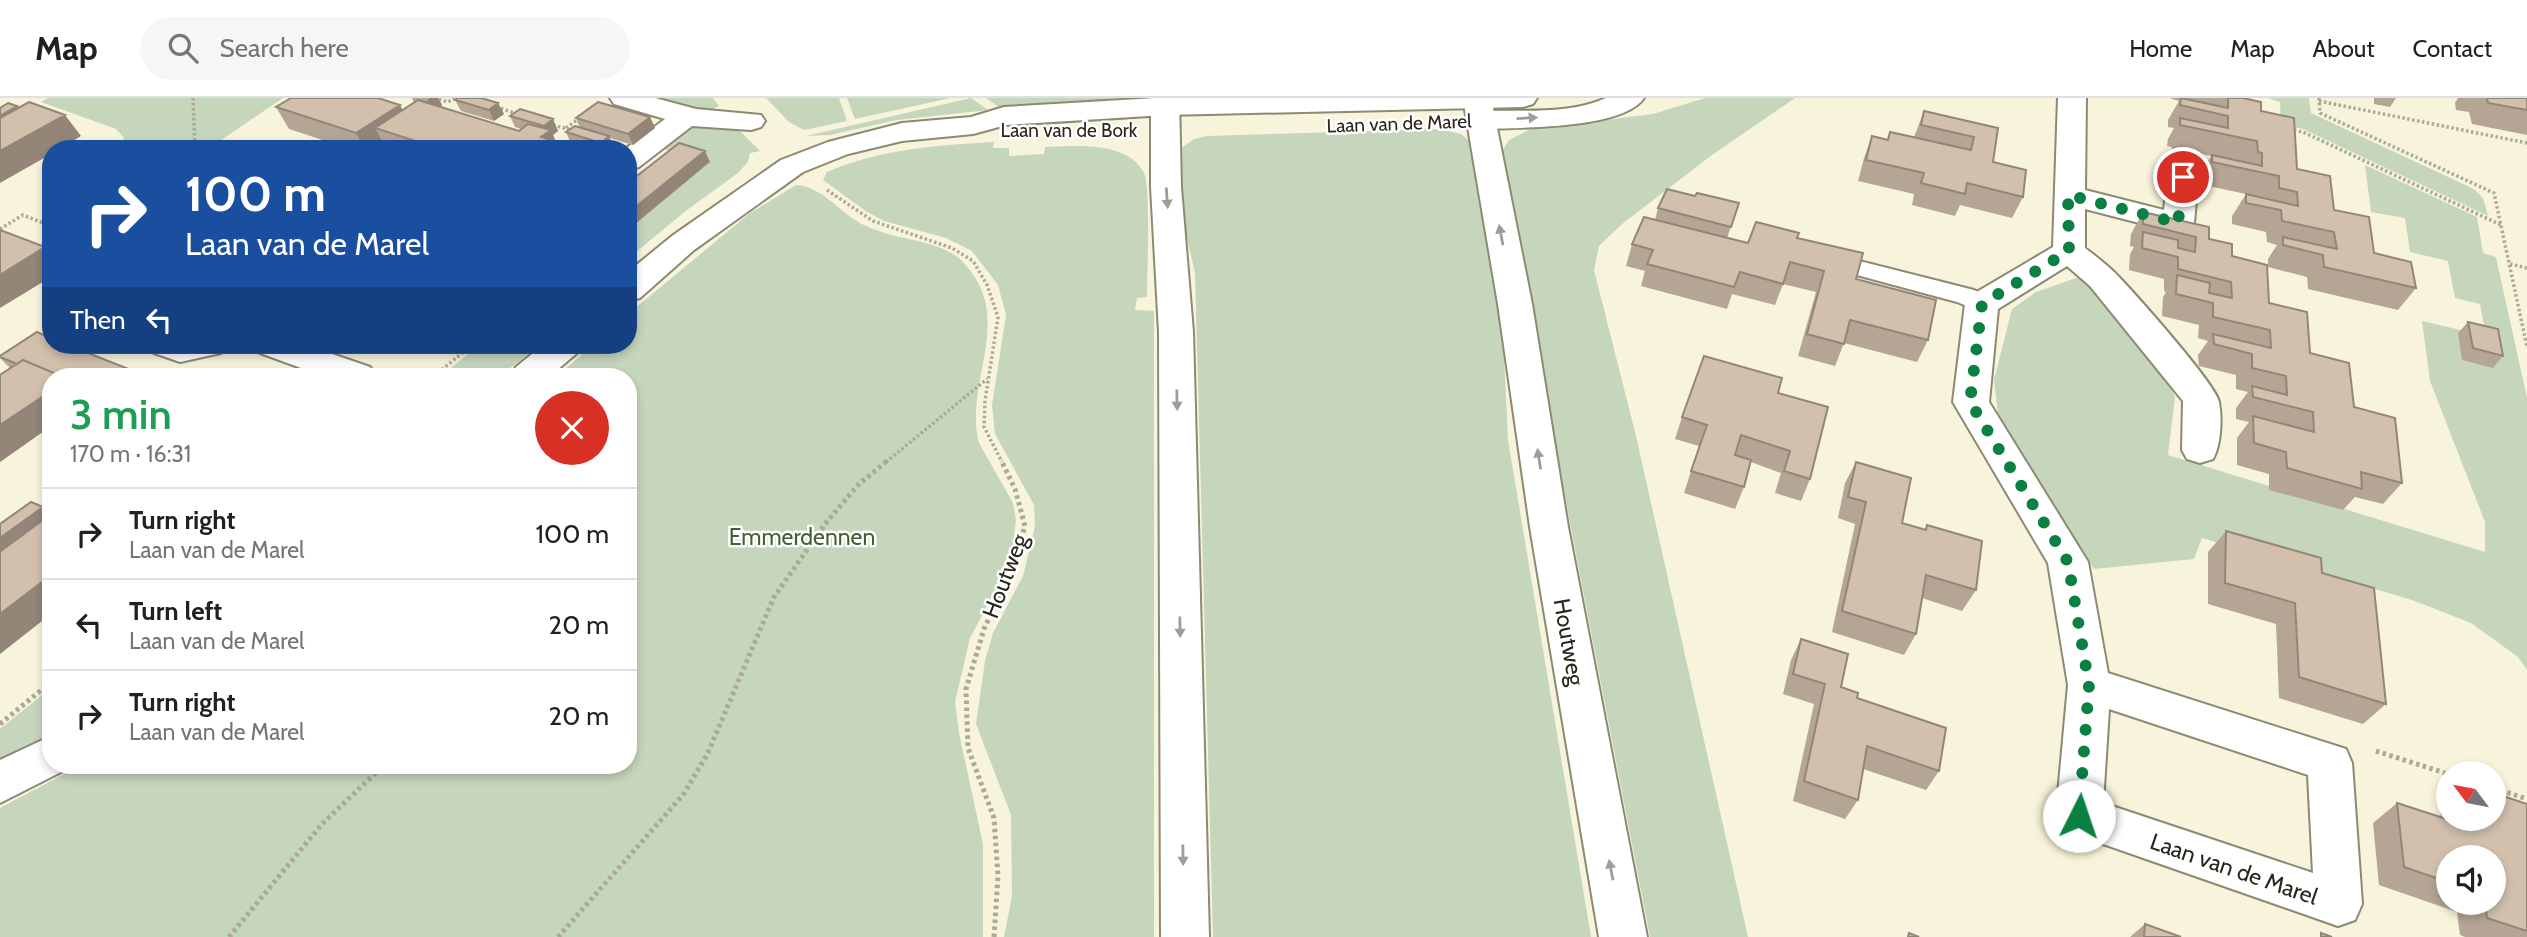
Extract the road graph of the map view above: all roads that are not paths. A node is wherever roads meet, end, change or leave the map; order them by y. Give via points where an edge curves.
1 (624, 98) edge
2 (730, 98) edge
3 (1523, 98) edge
4 (1630, 98) edge
5 (2072, 98) edge
6 (1478, 106) edge
7 (1165, 112) edge
8 (687, 116) junction
9 (751, 121) junction
10 (778, 152) junction
11 (637, 155) edge
12 (2185, 155) dead end
13 (2068, 195) junction
14 (2069, 251) junction
15 (1798, 253) edge
16 (637, 282) edge
17 (1982, 304) junction
18 (297, 354) edge
19 (554, 354) edge
20 (336, 368) edge
21 (538, 368) edge
22 (2200, 450) dead end
23 (2089, 685) junction
24 (42, 760) edge
25 (0, 783) edge
26 (1185, 937) edge
27 (1623, 937) edge

1 - 8 street
2 - 9 street
3 - 6 street, Laan van de Marel
6 -> 4 street, Laan van de Marel via 1562,117 1601,111
5 - 13 street
6 - 7 street, Laan van de Marel
27 -> 6 street, Houtweg
7 - 10 street, Laan van de Bork via 1000,132 973,125 902,132 838,148
7 -> 26 street via 1177,332
8 - 9 street
8 - 11 street
9 - 10 street
10 - 16 street, Laan van de Bork
12 - 13 street via 2178,223
13 - 14 street
14 - 17 street
14 - 22 street via 2102,279 2201,400
15 - 17 lane
17 - 23 street, Laan van de Marel via 1970,402 2068,562
18 - 20 street
19 - 21 street
23 - 23 street, Laan van de Marel via 2330,763 2338,904 2079,816
24 - 25 street

